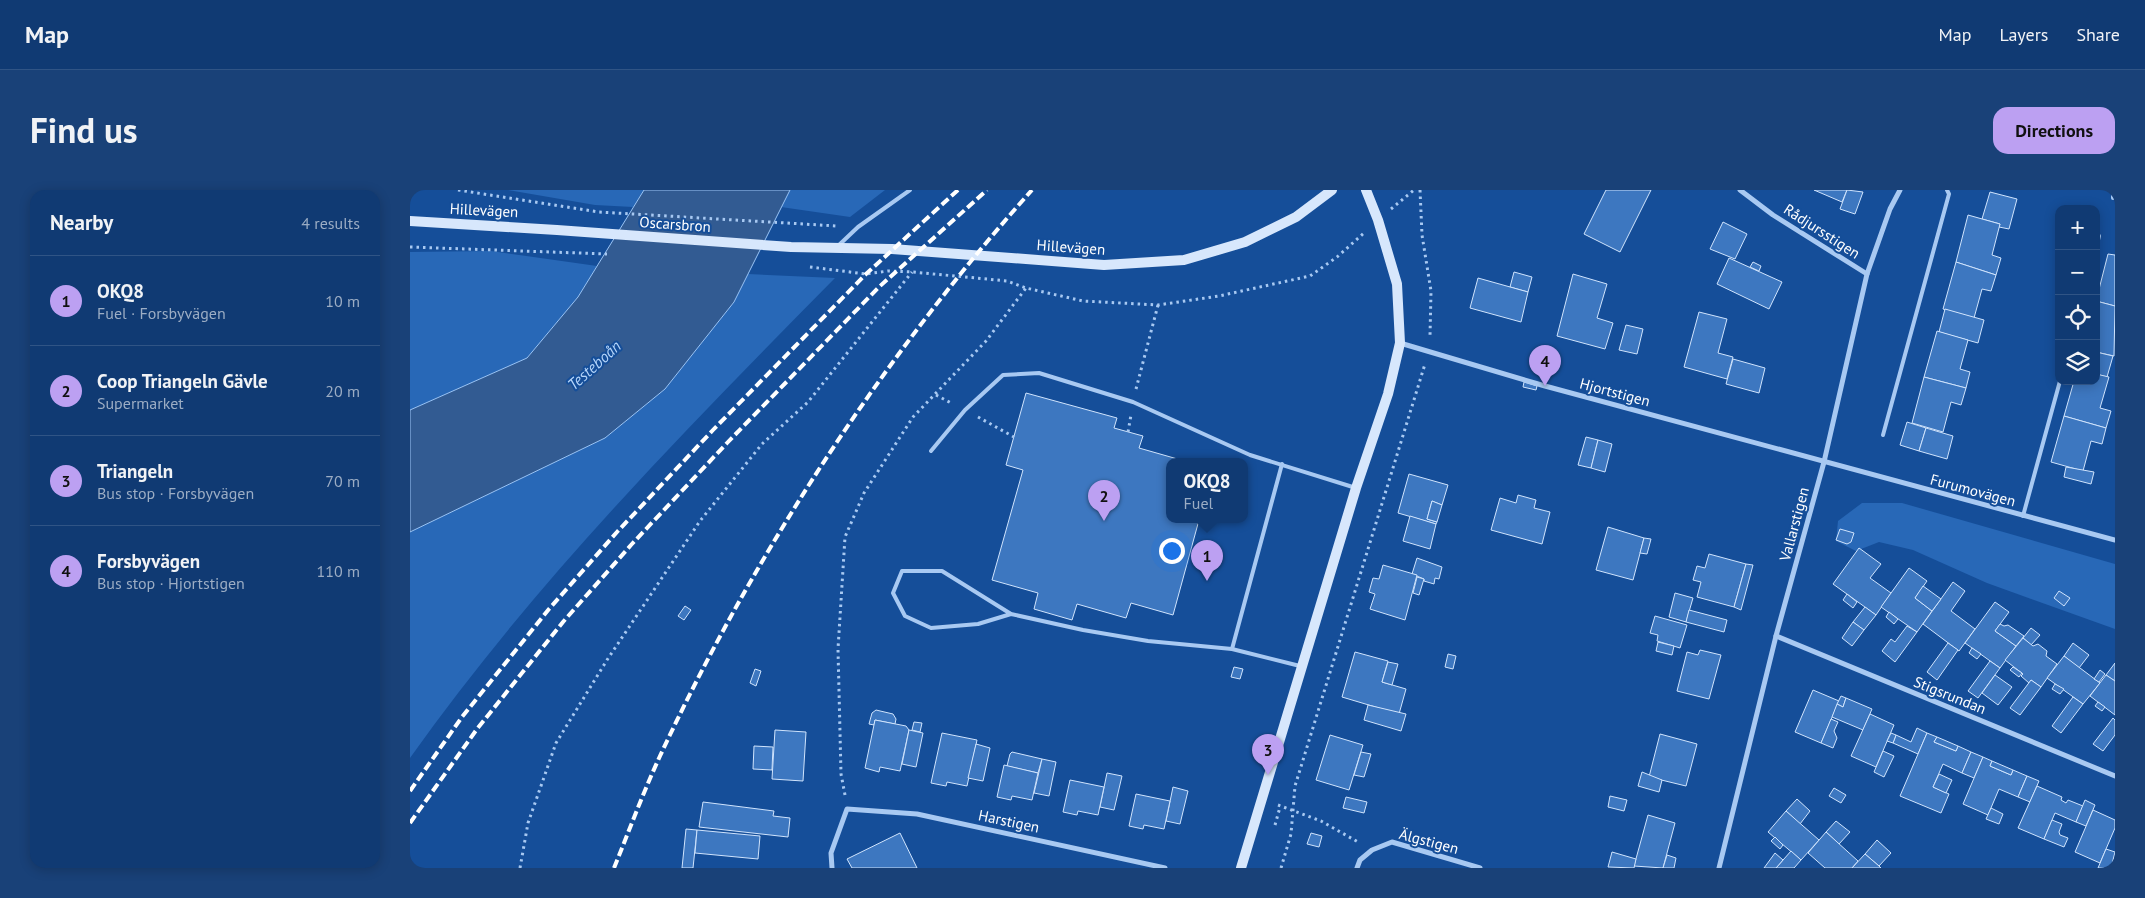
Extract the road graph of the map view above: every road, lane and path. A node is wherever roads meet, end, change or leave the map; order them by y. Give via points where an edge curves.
1 (458, 190) edge
2 (910, 190) edge
3 (1332, 190) edge
4 (1366, 190) edge
5 (1414, 190) edge
6 (1420, 190) edge
7 (1740, 190) edge
8 (1900, 190) edge
9 (1947, 190) edge
10 (2113, 190) edge
11 (2113, 198) dead end
12 (1378, 220) junction
13 (410, 221) edge
14 (858, 227) junction
15 (557, 230) joint
16 (410, 247) edge
17 (791, 248) joint
18 (835, 249) junction
19 (553, 250) dead end
20 (808, 267) dead end
21 (913, 272) junction
22 (1867, 274) junction
23 (1026, 288) junction
24 (1158, 305) junction
25 (1400, 343) junction
26 (1429, 351) junction
27 (2059, 385) edge
28 (1133, 402) junction
29 (1128, 432) dead end
30 (1883, 435) dead end
31 (931, 451) dead end
32 (1824, 462) junction
33 (1282, 464) junction
34 (1356, 488) junction
35 (2023, 516) junction
36 (2115, 540) edge
37 (1010, 614) junction
38 (1776, 636) junction
39 (1232, 648) junction
40 (1302, 666) junction
41 (2115, 776) edge
42 (1260, 800) junction
43 (1280, 806) junction
44 (847, 809) junction
45 (1294, 812) junction
46 (1275, 825) dead end
47 (1372, 850) junction
48 (520, 868) edge
49 (832, 868) edge
50 (1165, 868) edge
51 (1241, 868) edge
52 (1281, 868) edge
53 (1357, 868) edge
54 (1480, 868) edge
55 (1719, 868) edge

1 - 14 path, Oscarsbron via 599,212
2 - 14 lane
3 - 18 street, Hillevägen via 1296,217 1245,242 1184,260 1104,265 892,249
4 - 12 street
5 - 12 path
6 - 26 path via 1422,235 1431,291
7 - 22 street, Rådjursstigen via 1773,215
8 - 22 street, Vallarstigen
9 - 30 lane via 1949,194
10 - 11 lane
12 - 24 path via 1310,276 1219,296
12 - 25 street via 1397,284
13 - 15 street, Hillevägen
14 - 18 lane
15 - 17 street, Oscarsbron
16 - 19 path
17 - 18 street, Hillevägen
20 - 21 path via 866,274
21 - 23 path via 1007,281
21 - 48 path via 808,402 762,444 700,521 607,660 556,743 528,824
22 - 32 street, Vallarstigen
23 - 24 path via 1083,301
23 - 44 path via 986,342 913,417 864,493 845,537 838,649 841,774
24 - 28 path
25 - 26 street, Hjortstigen
25 - 34 street via 1388,394
26 - 32 street, Hjortstigen
26 - 45 path via 1295,786
27 - 35 lane
28 - 29 path
28 - 31 lane via 1039,373 1003,375 965,410
28 - 33 lane via 1250,455
32 - 35 street, Furumovägen
32 - 38 street, Vallarstigen
33 - 34 lane
33 - 39 lane
34 - 40 street
35 - 36 street, Furumovägen
37 - 37 lane via 942,571 902,571 893,593 905,616 931,628 978,624
37 - 39 lane via 1148,641
38 - 41 street, Stigsrundan
38 - 55 street, Vallarstigen
39 - 40 lane
40 - 42 street
42 - 43 path
42 - 51 street
43 - 45 path
43 - 46 path
44 - 49 street via 831,853
44 - 50 street, Harstigen via 918,814
45 - 47 path via 1321,821
45 - 52 path
47 - 53 street via 1360,860
47 - 54 street, Älgstigen via 1392,842

